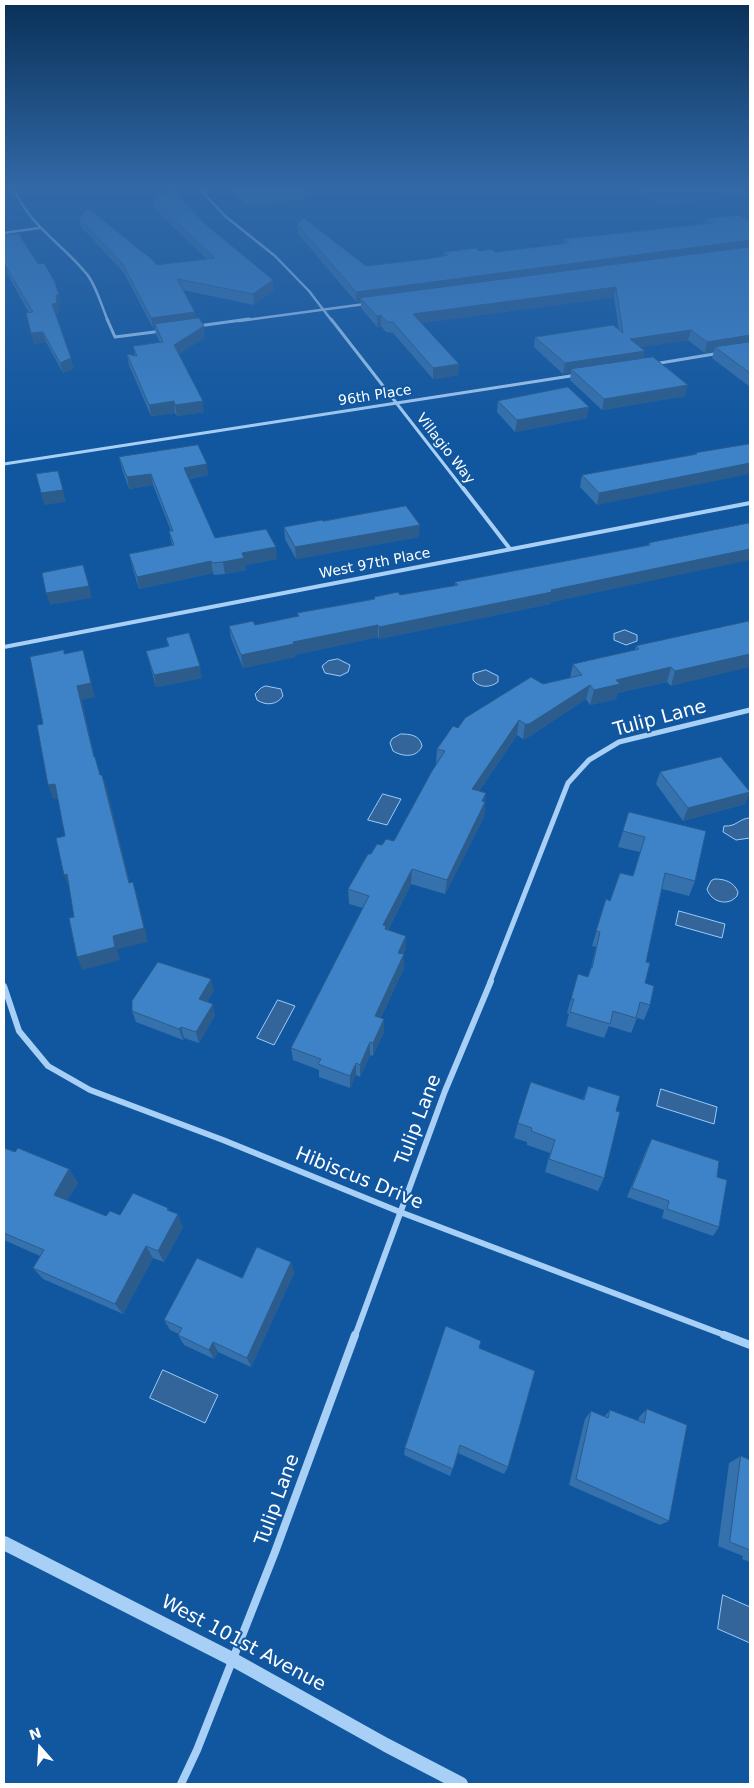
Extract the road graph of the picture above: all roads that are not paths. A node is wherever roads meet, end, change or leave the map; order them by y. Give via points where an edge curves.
1 (85, 271) edge
2 (290, 271) edge
3 (369, 303) edge
4 (323, 309) junction
5 (196, 326) edge
6 (167, 330) edge
7 (725, 353) edge
8 (646, 365) edge
9 (583, 374) edge
10 (397, 403) junction
11 (4, 464) edge
12 (750, 503) edge
13 (510, 549) junction
14 (4, 647) edge
15 (750, 710) edge
16 (4, 986) edge
17 (400, 1212) junction
18 (750, 1345) edge
19 (4, 1544) edge
20 (232, 1659) junction
21 (181, 1784) edge
22 (461, 1784) edge

1 - 6 street via 115,337
2 - 4 street, Villagio Way
3 - 4 street
4 - 5 street
4 - 10 street, Villagio Way
7 - 8 street
9 - 10 street, 96th Place
10 - 11 street, 96th Place
10 - 13 street, Villagio Way
12 - 13 street, West 97th Place
13 - 14 street, West 97th Place
15 - 17 street, Tulip Lane via 619,742 589,760 569,782
16 - 17 street, Hibiscus Drive via 19,1031 48,1066 90,1090
17 - 18 street, Hibiscus Drive
17 - 20 street, Tulip Lane
19 - 20 street, West 101st Avenue
20 - 21 street, Tulip Lane
20 - 22 street, West 101st Avenue

